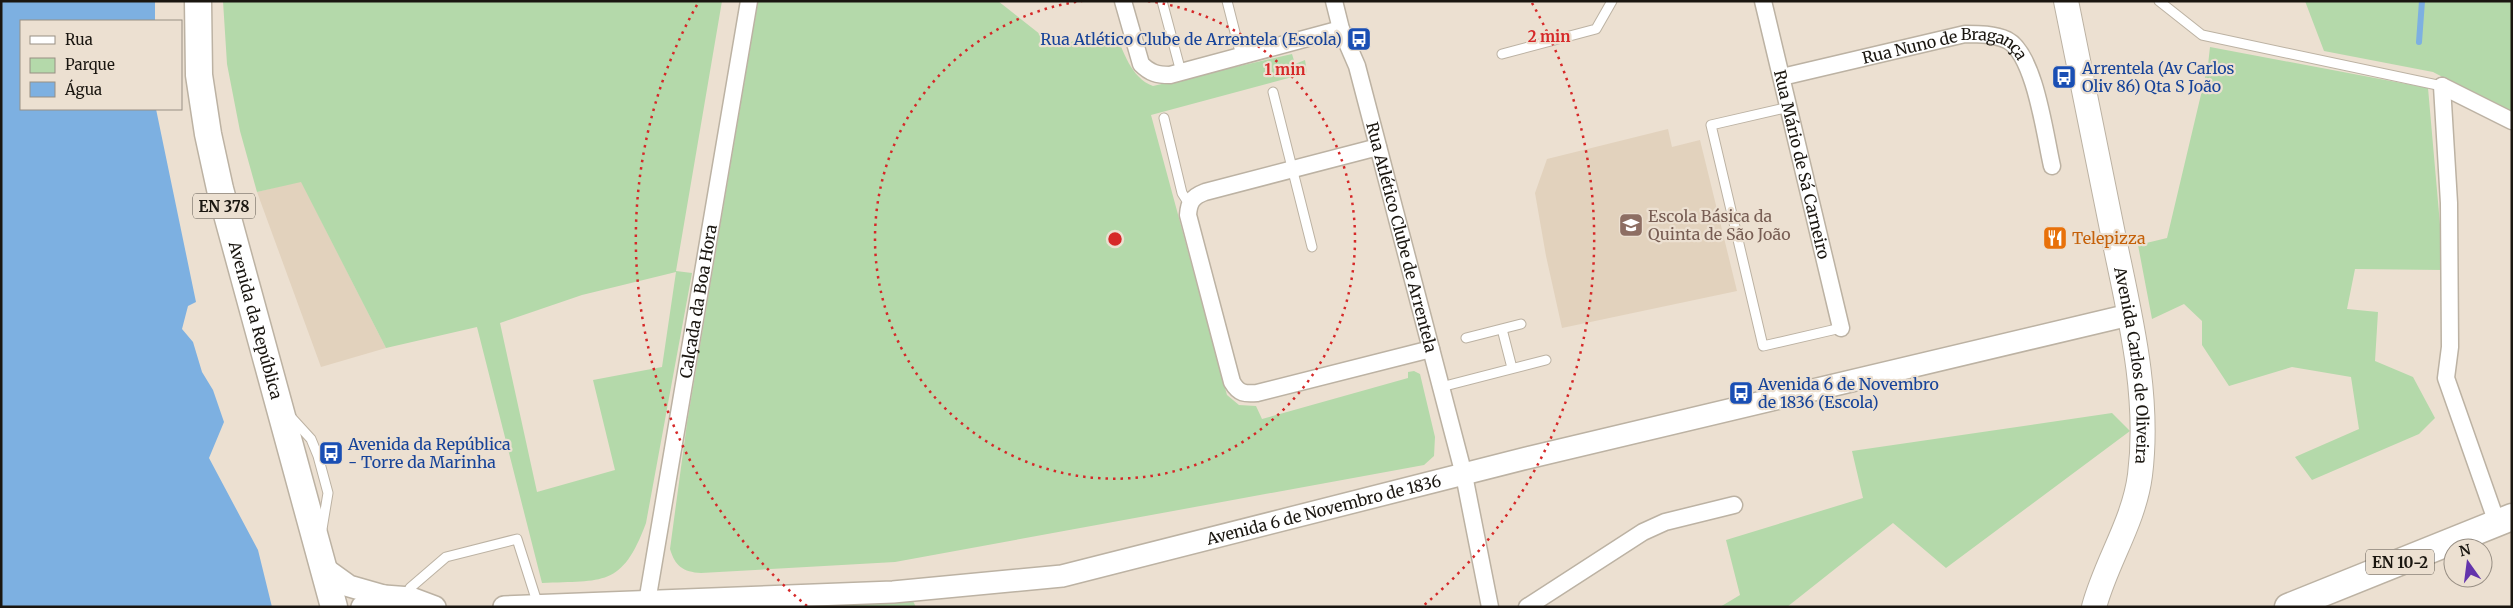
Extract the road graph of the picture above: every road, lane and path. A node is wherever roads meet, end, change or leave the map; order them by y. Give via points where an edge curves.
1 (198, 1) edge
2 (749, 1) edge
3 (1123, 1) edge
4 (1162, 1) edge
5 (1226, 1) edge
6 (1334, 1) edge
7 (1612, 1) edge
8 (1763, 1) edge
9 (2066, 1) edge
10 (2159, 1) edge
11 (1341, 29) junction
12 (1502, 54) dead end
13 (1241, 56) junction
14 (1181, 72) junction
15 (1782, 77) junction
16 (2442, 86) junction
17 (1273, 92) dead end
18 (1789, 107) junction
19 (1164, 118) dead end
20 (2512, 121) edge
21 (1378, 147) junction
22 (2052, 166) dead end
23 (1292, 169) junction
24 (1189, 204) junction
25 (1312, 247) dead end
26 (2129, 315) junction
27 (1521, 324) dead end
28 (1841, 328) joint
29 (1502, 329) junction
30 (1466, 338) dead end
31 (1431, 349) junction
32 (1546, 360) dead end
33 (1512, 368) junction
34 (1441, 387) junction
35 (1464, 475) junction
36 (1734, 505) dead end
37 (2504, 520) edge
38 (321, 557) junction
39 (384, 596) junction
40 (412, 598) junction
41 (647, 602) junction
42 (538, 605) junction
43 (334, 607) edge
44 (362, 607) edge
45 (435, 607) edge
46 (504, 607) edge
47 (1490, 607) edge
48 (1527, 607) edge
49 (2094, 607) edge
50 (2288, 607) edge

1 - 38 main road, Avenida da República / EN 378 via 199,75 220,189
2 - 41 street, Calçada da Boa Hora
3 - 14 street via 1141,64 1148,72 1159,75
4 - 14 lane
5 - 13 lane
6 - 11 street, Rua Atlético Clube de Arrentela
7 - 12 lane via 1596,29
8 - 15 street, Rua Mário de Sá Carneiro
9 - 26 main road, Avenida Carlos de Oliveira
10 - 16 lane via 2202,35
11 - 13 street
11 - 21 street, Rua Atlético Clube de Arrentela via 1357,66
13 - 14 street
15 - 18 street, Rua Mário de Sá Carneiro
15 - 22 street, Rua Nuno de Bragança via 1965,34 1988,34 2008,41 2020,52 2030,69
16 - 20 street
16 - 37 street via 2449,213 2450,347 2446,378
17 - 23 lane
18 - 28 street, Rua Mário de Sá Carneiro
18 - 28 lane via 1711,125 1763,346
19 - 24 lane via 1182,193
21 - 23 street
21 - 31 street, Rua Atlético Clube de Arrentela
23 - 24 street via 1205,192 1195,196
23 - 25 lane
24 - 31 street via 1188,215 1232,382 1237,390 1245,394 1257,393
26 - 35 street, Avenida 6 de Novembro de 1836
26 - 49 main road, Avenida Carlos de Oliveira via 2139,369 2143,430 2140,476 2127,524
27 - 29 lane
29 - 30 lane
29 - 33 lane
31 - 34 street, Rua Atlético Clube de Arrentela
32 - 33 lane
33 - 34 lane
34 - 35 street, Rua Atlético Clube de Arrentela
35 - 41 street, Avenida 6 de Novembro de 1836 via 1062,576 893,592
35 - 47 street, Rua Atlético Clube de Arrentela
36 - 48 street via 1665,522 1643,532
37 - 50 main road, EN 10-2
38 - 39 street via 348,586
38 - 43 main road, Avenida da República / EN 378
39 - 40 street
39 - 44 street
40 - 42 lane via 410,588 446,557 517,540
40 - 45 street
41 - 42 street, Avenida 6 de Novembro de 1836
42 - 46 street, Avenida 6 de Novembro de 1836

